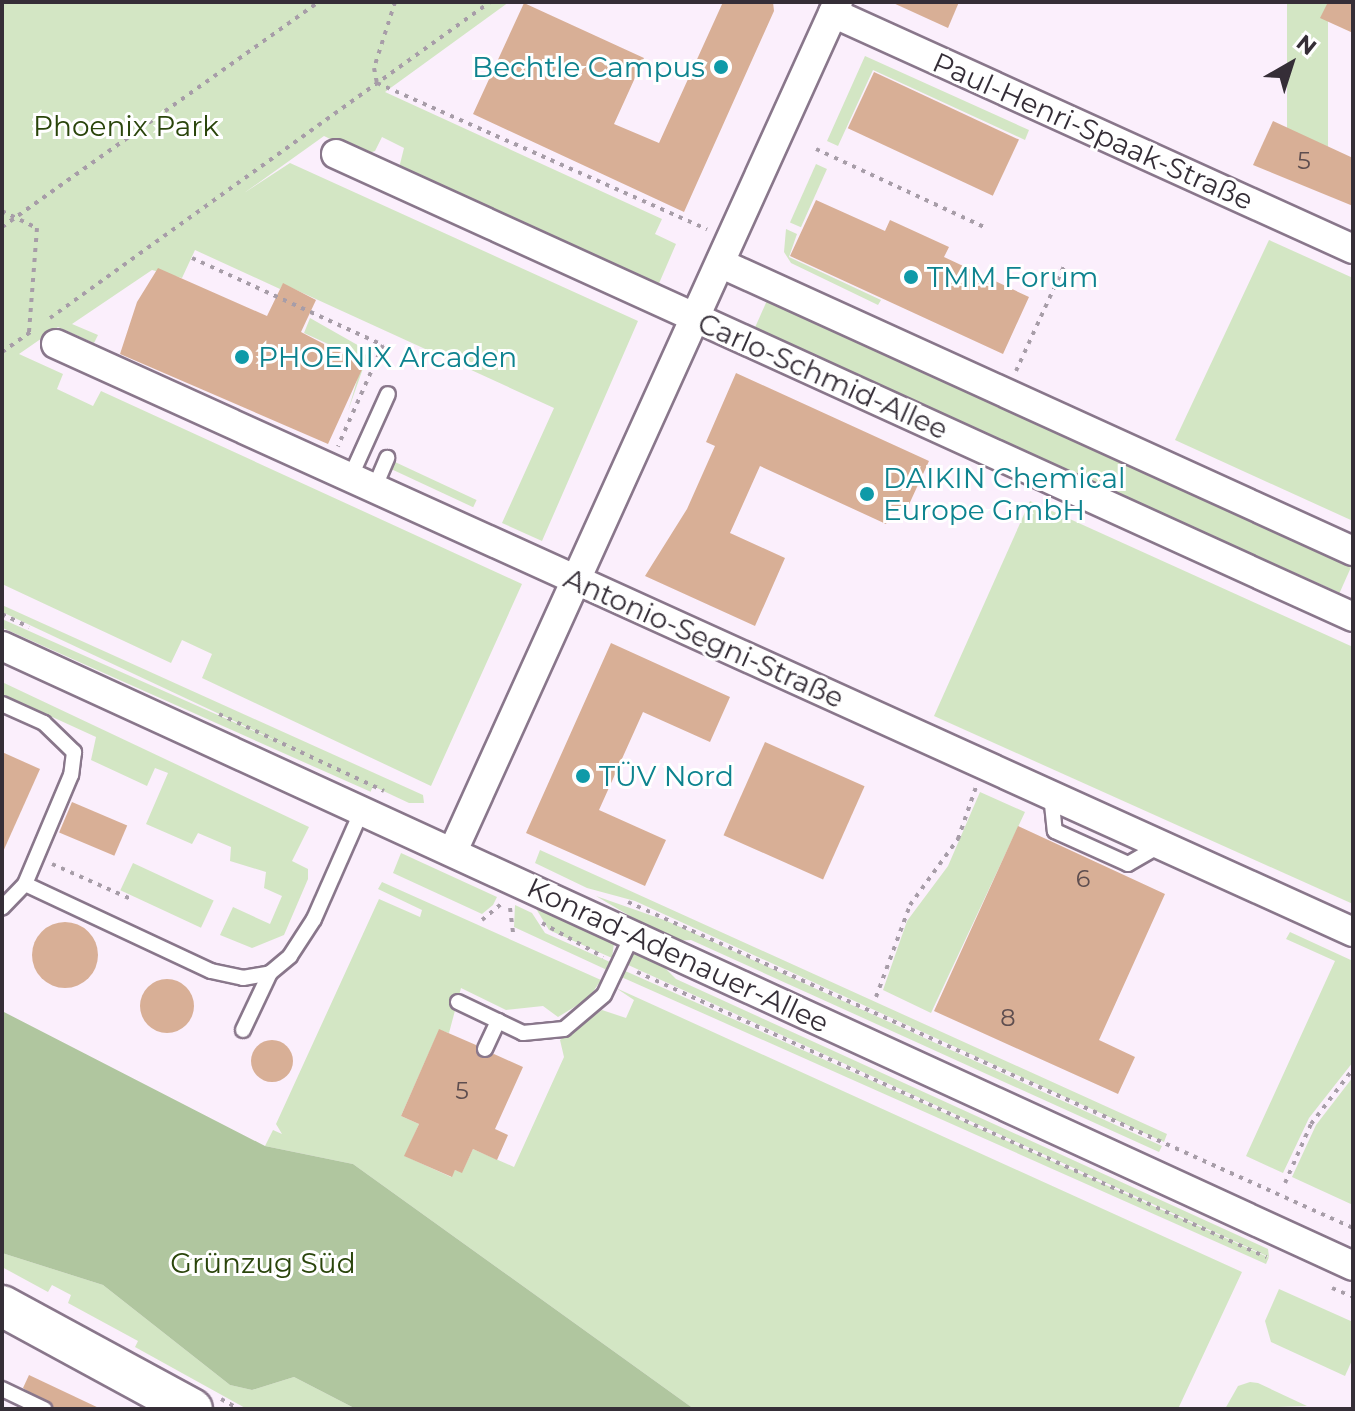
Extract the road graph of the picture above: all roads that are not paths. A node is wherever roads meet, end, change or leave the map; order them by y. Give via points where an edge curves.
1 (836, 8) edge
2 (336, 154) dead end
3 (1353, 249) edge
4 (727, 252) junction
5 (695, 318) junction
6 (56, 344) dead end
7 (388, 394) dead end
8 (387, 458) dead end
9 (362, 483) junction
10 (1353, 551) edge
11 (576, 580) junction
12 (1353, 617) edge
13 (2, 646) edge
14 (2, 704) edge
15 (362, 810) junction
16 (453, 851) junction
17 (25, 884) junction
18 (2, 908) edge
19 (1353, 932) edge
20 (632, 936) junction
21 (270, 973) junction
22 (458, 1002) dead end
23 (498, 1021) junction
24 (243, 1030) dead end
25 (485, 1049) dead end
26 (1353, 1266) edge
27 (2, 1306) edge
28 (2, 1389) edge
29 (44, 1409) edge
30 (192, 1409) edge

1 - 3 street, Paul-Henri-Spaak-Straße
1 - 4 street
2 - 5 street, Carlo-Schmid-Allee
4 - 5 street
4 - 10 street via 1006,393
5 - 11 street
5 - 12 street, Carlo-Schmid-Allee
6 - 9 street, Antonio-Segni-Straße
7 - 9 lane
8 - 9 lane
9 - 11 street, Antonio-Segni-Straße
11 - 16 street
11 - 19 street, Antonio-Segni-Straße
13 - 15 street, Konrad-Adenauer-Allee
14 - 17 lane via 44,723 74,752 71,775
15 - 16 street, Konrad-Adenauer-Allee
15 - 21 lane via 314,919 290,956
16 - 20 street, Konrad-Adenauer-Allee
17 - 18 lane
17 - 21 lane via 211,971 243,978
20 - 23 lane via 604,995 571,1026 523,1033
20 - 26 street, Konrad-Adenauer-Allee
21 - 24 lane
22 - 23 lane
23 - 25 lane
27 - 30 main road
28 - 29 lane

